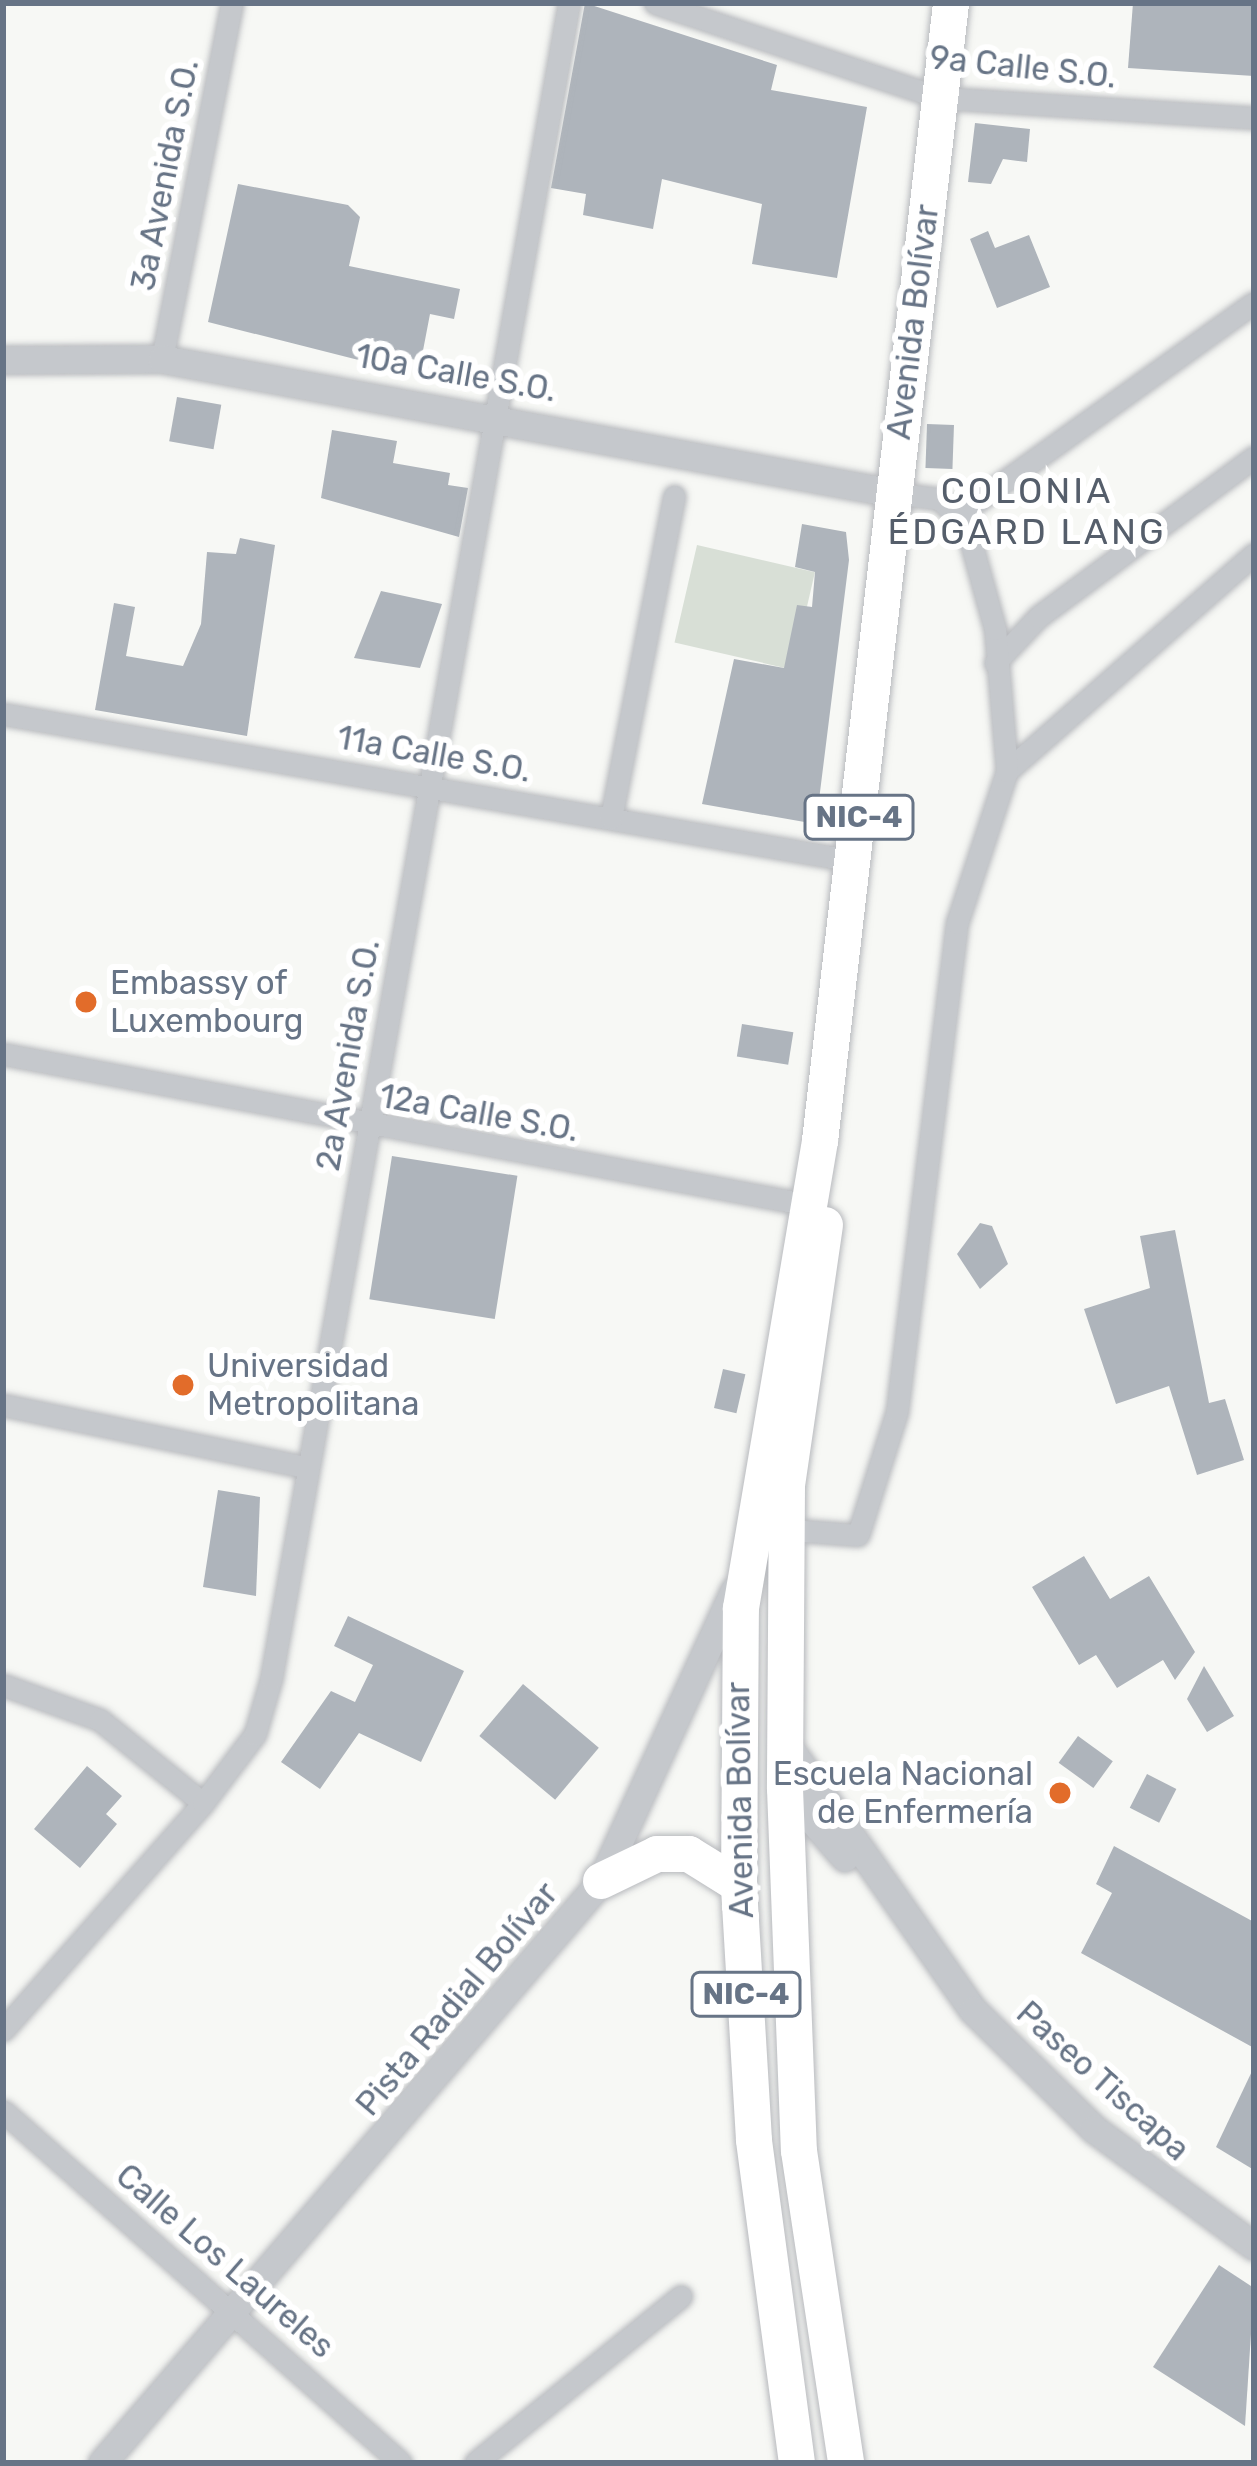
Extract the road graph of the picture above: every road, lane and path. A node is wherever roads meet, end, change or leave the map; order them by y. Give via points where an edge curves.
1 (232, 3) edge
2 (569, 3) edge
3 (655, 3) edge
4 (951, 3) edge
5 (940, 98) junction
6 (1254, 118) edge
7 (1254, 303) edge
8 (162, 359) junction
9 (3, 360) edge
10 (497, 416) junction
11 (1254, 457) edge
12 (893, 493) junction
13 (674, 496) dead end
14 (956, 516) junction
15 (1254, 554) edge
16 (995, 663) junction
17 (3, 714) edge
18 (1007, 771) junction
19 (428, 786) junction
20 (611, 818) junction
21 (854, 862) junction
22 (3, 1054) edge
23 (369, 1128) junction
24 (820, 1141) junction
25 (804, 1204) junction
26 (816, 1284) junction
27 (3, 1405) edge
28 (306, 1467) junction
29 (787, 1531) junction
30 (748, 1537) junction
31 (3, 1685) edge
32 (785, 1742) junction
33 (785, 1789) junction
34 (202, 1803) junction
35 (601, 1881) junction
36 (739, 1885) junction
37 (922, 1947) junction
38 (3, 2030) edge
39 (3, 2111) edge
40 (1254, 2246) edge
41 (681, 2296) dead end
42 (236, 2311) junction
43 (129, 2430) junction
44 (102, 2463) edge
45 (115, 2463) edge
46 (401, 2463) edge
47 (475, 2463) edge
48 (797, 2463) edge
49 (846, 2463) edge

1 - 8 street, 3a Avenida S.O.
2 - 10 street, 2a Avenida S.O.
3 - 5 street, 9a Calle S.O.
4 - 5 highway, Avenida Bolívar / NIC-4
5 - 6 street, 9a Calle S.O.
5 - 12 highway, Avenida Bolívar / NIC-4
7 - 14 street
8 - 9 street, 10a Calle S.O.
8 - 10 street, 10a Calle S.O.
10 - 12 street, 10a Calle S.O.
10 - 19 street, 2a Avenida S.O.
11 - 16 street via 1038,617
12 - 14 street via 940,499
12 - 21 highway, Avenida Bolívar / NIC-4
13 - 20 street
14 - 16 street via 995,629
15 - 18 street
16 - 18 street
17 - 19 street, 11a Calle S.O.
18 - 29 street via 957,922 897,1412 858,1535
19 - 20 street, 11a Calle S.O.
19 - 23 street, 2a Avenida S.O.
20 - 21 street, 11a Calle S.O.
21 - 24 highway, Avenida Bolívar / NIC-4
22 - 23 street, 12a Calle S.O.
23 - 25 street, 12a Calle S.O.
23 - 28 street, 2a Avenida S.O.
24 - 25 highway, Avenida Bolívar / NIC-4
24 - 26 highway, Avenida Bolívar / NIC-4 via 827,1206
25 - 26 highway via 818,1214
25 - 30 highway, Avenida Bolívar / NIC-4
26 - 29 highway, Avenida Bolívar / NIC-4
27 - 28 street
28 - 34 street, 2a Avenida S.O. via 255,1734
29 - 30 street
29 - 32 highway, Avenida Bolívar / NIC-4
30 - 35 street, Pista Radial Bolívar via 705,1673
30 - 36 highway, Avenida Bolívar / NIC-4
31 - 34 street via 100,1720
32 - 33 highway, Avenida Bolívar / NIC-4
32 - 37 street, Paseo Tiscapa
33 - 37 street, Paseo Tiscapa
33 - 49 highway, Avenida Bolívar / NIC-4 via 799,2151
34 - 38 street, 2a Avenida S.O.
35 - 36 highway via 657,1853 716,1863
35 - 42 street, Pista Radial Bolívar
36 - 48 highway, Avenida Bolívar / NIC-4 via 754,2140
37 - 40 street, Paseo Tiscapa via 1094,2129
39 - 42 street, Calle Los Laureles
41 - 47 street
42 - 43 street, Pista Radial Bolívar
42 - 46 street, Calle Los Laureles
43 - 44 street, Pista Radial Bolívar
43 - 45 street

